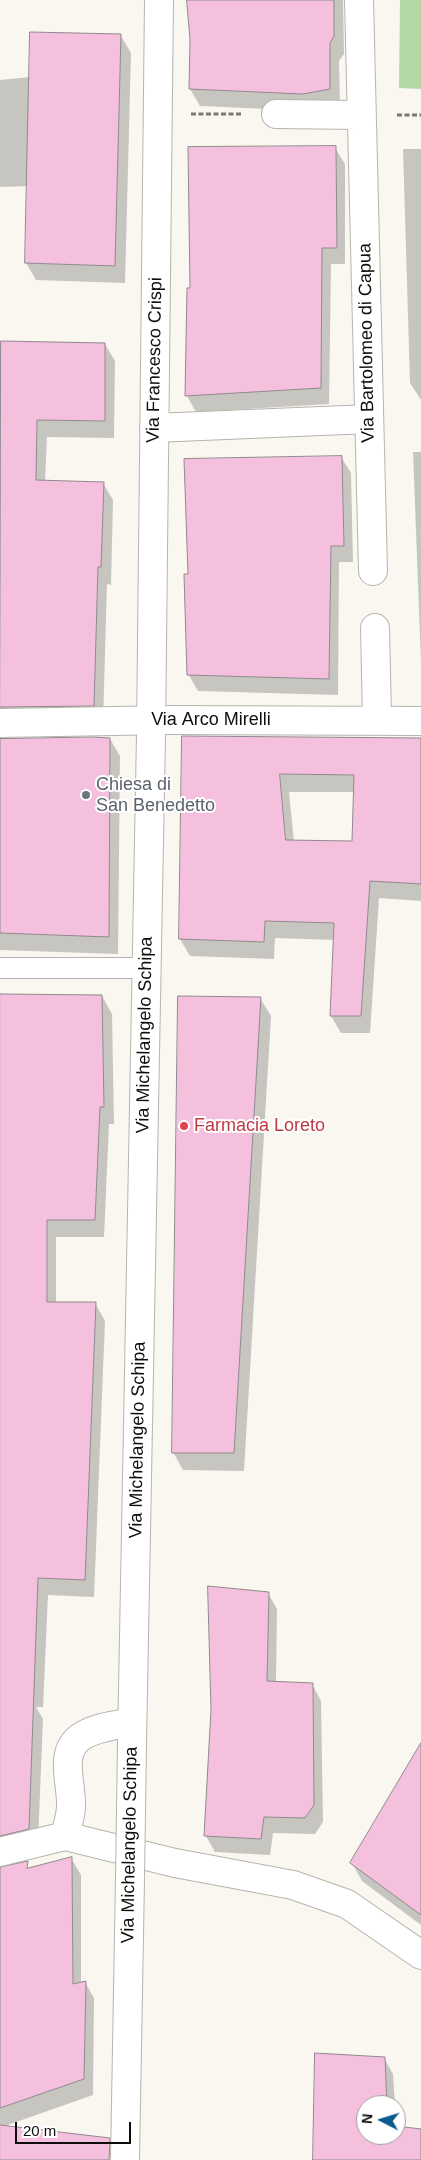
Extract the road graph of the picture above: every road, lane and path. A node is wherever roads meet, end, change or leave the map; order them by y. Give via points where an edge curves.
1 (159, 0) edge
2 (359, 0) edge
3 (190, 114) dead end
4 (276, 114) joint
5 (361, 114) junction
6 (392, 115) dead end
7 (421, 115) edge
8 (369, 419) junction
9 (154, 428) junction
10 (374, 571) dead end
11 (375, 628) dead end
12 (151, 720) junction
13 (377, 720) junction
14 (421, 721) edge
15 (0, 723) edge
16 (0, 968) edge
17 (146, 968) junction
18 (132, 1732) junction
19 (65, 1836) junction
20 (0, 1852) edge
21 (421, 1955) edge
22 (125, 2160) edge

1 - 9 street, Via Francesco Crispi
2 - 5 street, Via Bartolomeo di Capua
3 - 4 path
4 - 5 street
5 - 8 street, Via Bartolomeo di Capua
6 - 7 path
8 - 9 street
8 - 10 street, Via Bartolomeo di Capua
9 - 12 street, Via Francesco Crispi
11 - 13 street
12 - 13 street, Via Arco Mirelli
12 - 15 street, Via Arco Mirelli
12 - 17 street, Via Michelangelo Schipa
13 - 14 street, Via Arco Mirelli
16 - 17 lane
17 - 18 street, Via Michelangelo Schipa
18 - 19 street via 97,1730 75,1742 67,1759 71,1806
18 - 22 street, Via Michelangelo Schipa, bridge
19 - 20 street
19 - 21 street via 175,1863 293,1885 317,1893 347,1904

